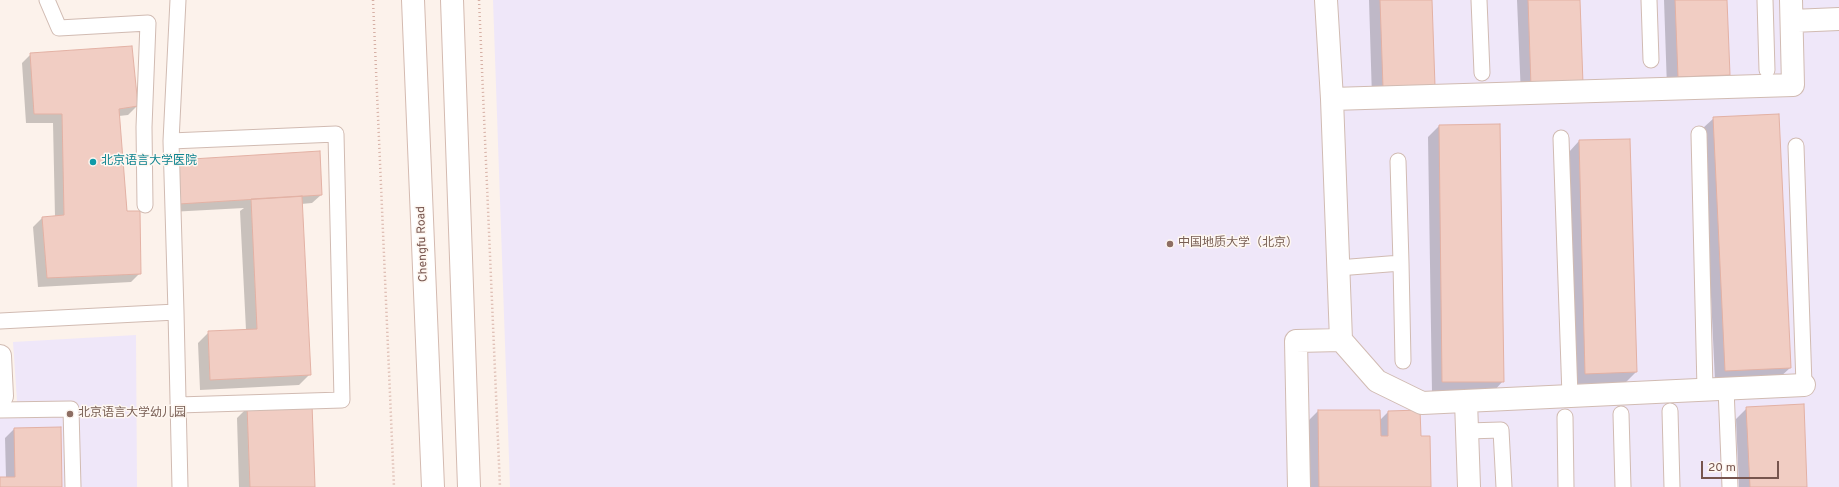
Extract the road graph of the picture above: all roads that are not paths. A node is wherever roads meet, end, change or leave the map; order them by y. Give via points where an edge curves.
1 (47, 0) edge
2 (178, 0) edge
3 (413, 0) edge
4 (452, 0) edge
5 (1326, 0) edge
6 (1479, 0) edge
7 (1649, 0) edge
8 (1765, 0) edge
9 (1792, 11) edge
10 (1839, 19) edge
11 (1651, 60) dead end
12 (1767, 70) dead end
13 (1482, 73) dead end
14 (1332, 99) junction
15 (1699, 134) dead end
16 (1561, 138) dead end
17 (171, 141) junction
18 (1796, 146) dead end
19 (1398, 161) dead end
20 (145, 205) dead end
21 (1401, 263) junction
22 (1338, 268) junction
23 (176, 312) junction
24 (0, 320) edge
25 (1341, 340) junction
26 (0, 356) edge
27 (1404, 361) dead end
28 (1804, 385) joint
29 (1716, 389) junction
30 (1570, 396) junction
31 (0, 400) edge
32 (1466, 401) junction
33 (178, 405) junction
34 (0, 410) edge
35 (1670, 412) dead end
36 (1621, 414) dead end
37 (1565, 417) dead end
38 (1467, 431) junction
39 (73, 487) edge
40 (180, 487) edge
41 (432, 487) edge
42 (470, 487) edge
43 (1299, 487) edge
44 (1469, 487) edge
45 (1504, 487) edge
46 (1566, 487) edge
47 (1623, 487) edge
48 (1672, 487) edge
49 (1730, 487) edge

1 - 20 lane via 59,28 148,23 144,127
2 - 17 lane
3 - 41 street, Chengfu Road
4 - 42 street
5 - 14 street
6 - 13 lane
7 - 11 lane
8 - 12 lane
9 - 10 street
9 - 14 street via 1793,84
14 - 22 street
15 - 29 lane
16 - 30 lane
17 - 23 lane
17 - 33 lane via 336,134 342,400
18 - 28 lane
19 - 21 lane
21 - 22 lane
21 - 27 lane
22 - 25 street
23 - 24 lane
23 - 33 lane
25 - 32 street via 1377,381 1422,404
25 - 43 street via 1296,341
26 - 31 street
28 - 29 street
29 - 30 street
29 - 49 lane
30 - 32 street
32 - 38 street
33 - 40 lane
34 - 39 lane via 71,409
35 - 48 lane
36 - 47 lane
37 - 46 lane
38 - 44 street
38 - 45 lane via 1501,430

